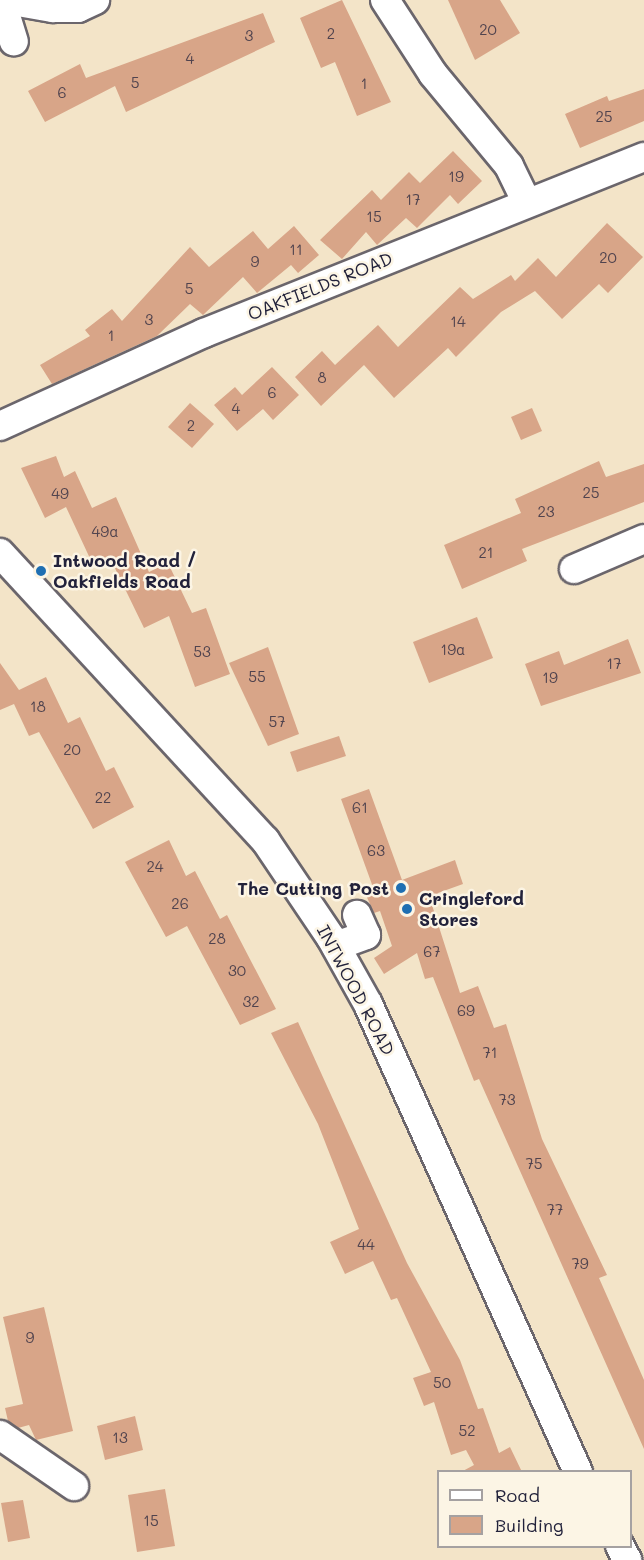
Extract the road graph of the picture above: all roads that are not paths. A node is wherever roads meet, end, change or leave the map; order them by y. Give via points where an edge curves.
1 (96, 0) edge
2 (385, 0) edge
3 (2, 3) edge
4 (14, 41) dead end
5 (644, 157) edge
6 (527, 203) junction
7 (0, 426) edge
8 (644, 539) edge
9 (0, 554) edge
10 (574, 569) dead end
11 (357, 915) dead end
12 (336, 946) junction
13 (0, 1435) edge
14 (577, 1470) edge
15 (75, 1486) dead end

1 - 3 street via 78,8
2 - 6 street via 433,74 509,166
3 - 4 street
5 - 6 street, OAKFIELDS ROAD
6 - 7 street, OAKFIELDS ROAD via 204,333
8 - 10 street
9 - 12 street, INTWOOD ROAD via 265,840
11 - 12 street via 366,935
12 - 14 street, INTWOOD ROAD via 377,1025
13 - 15 street

